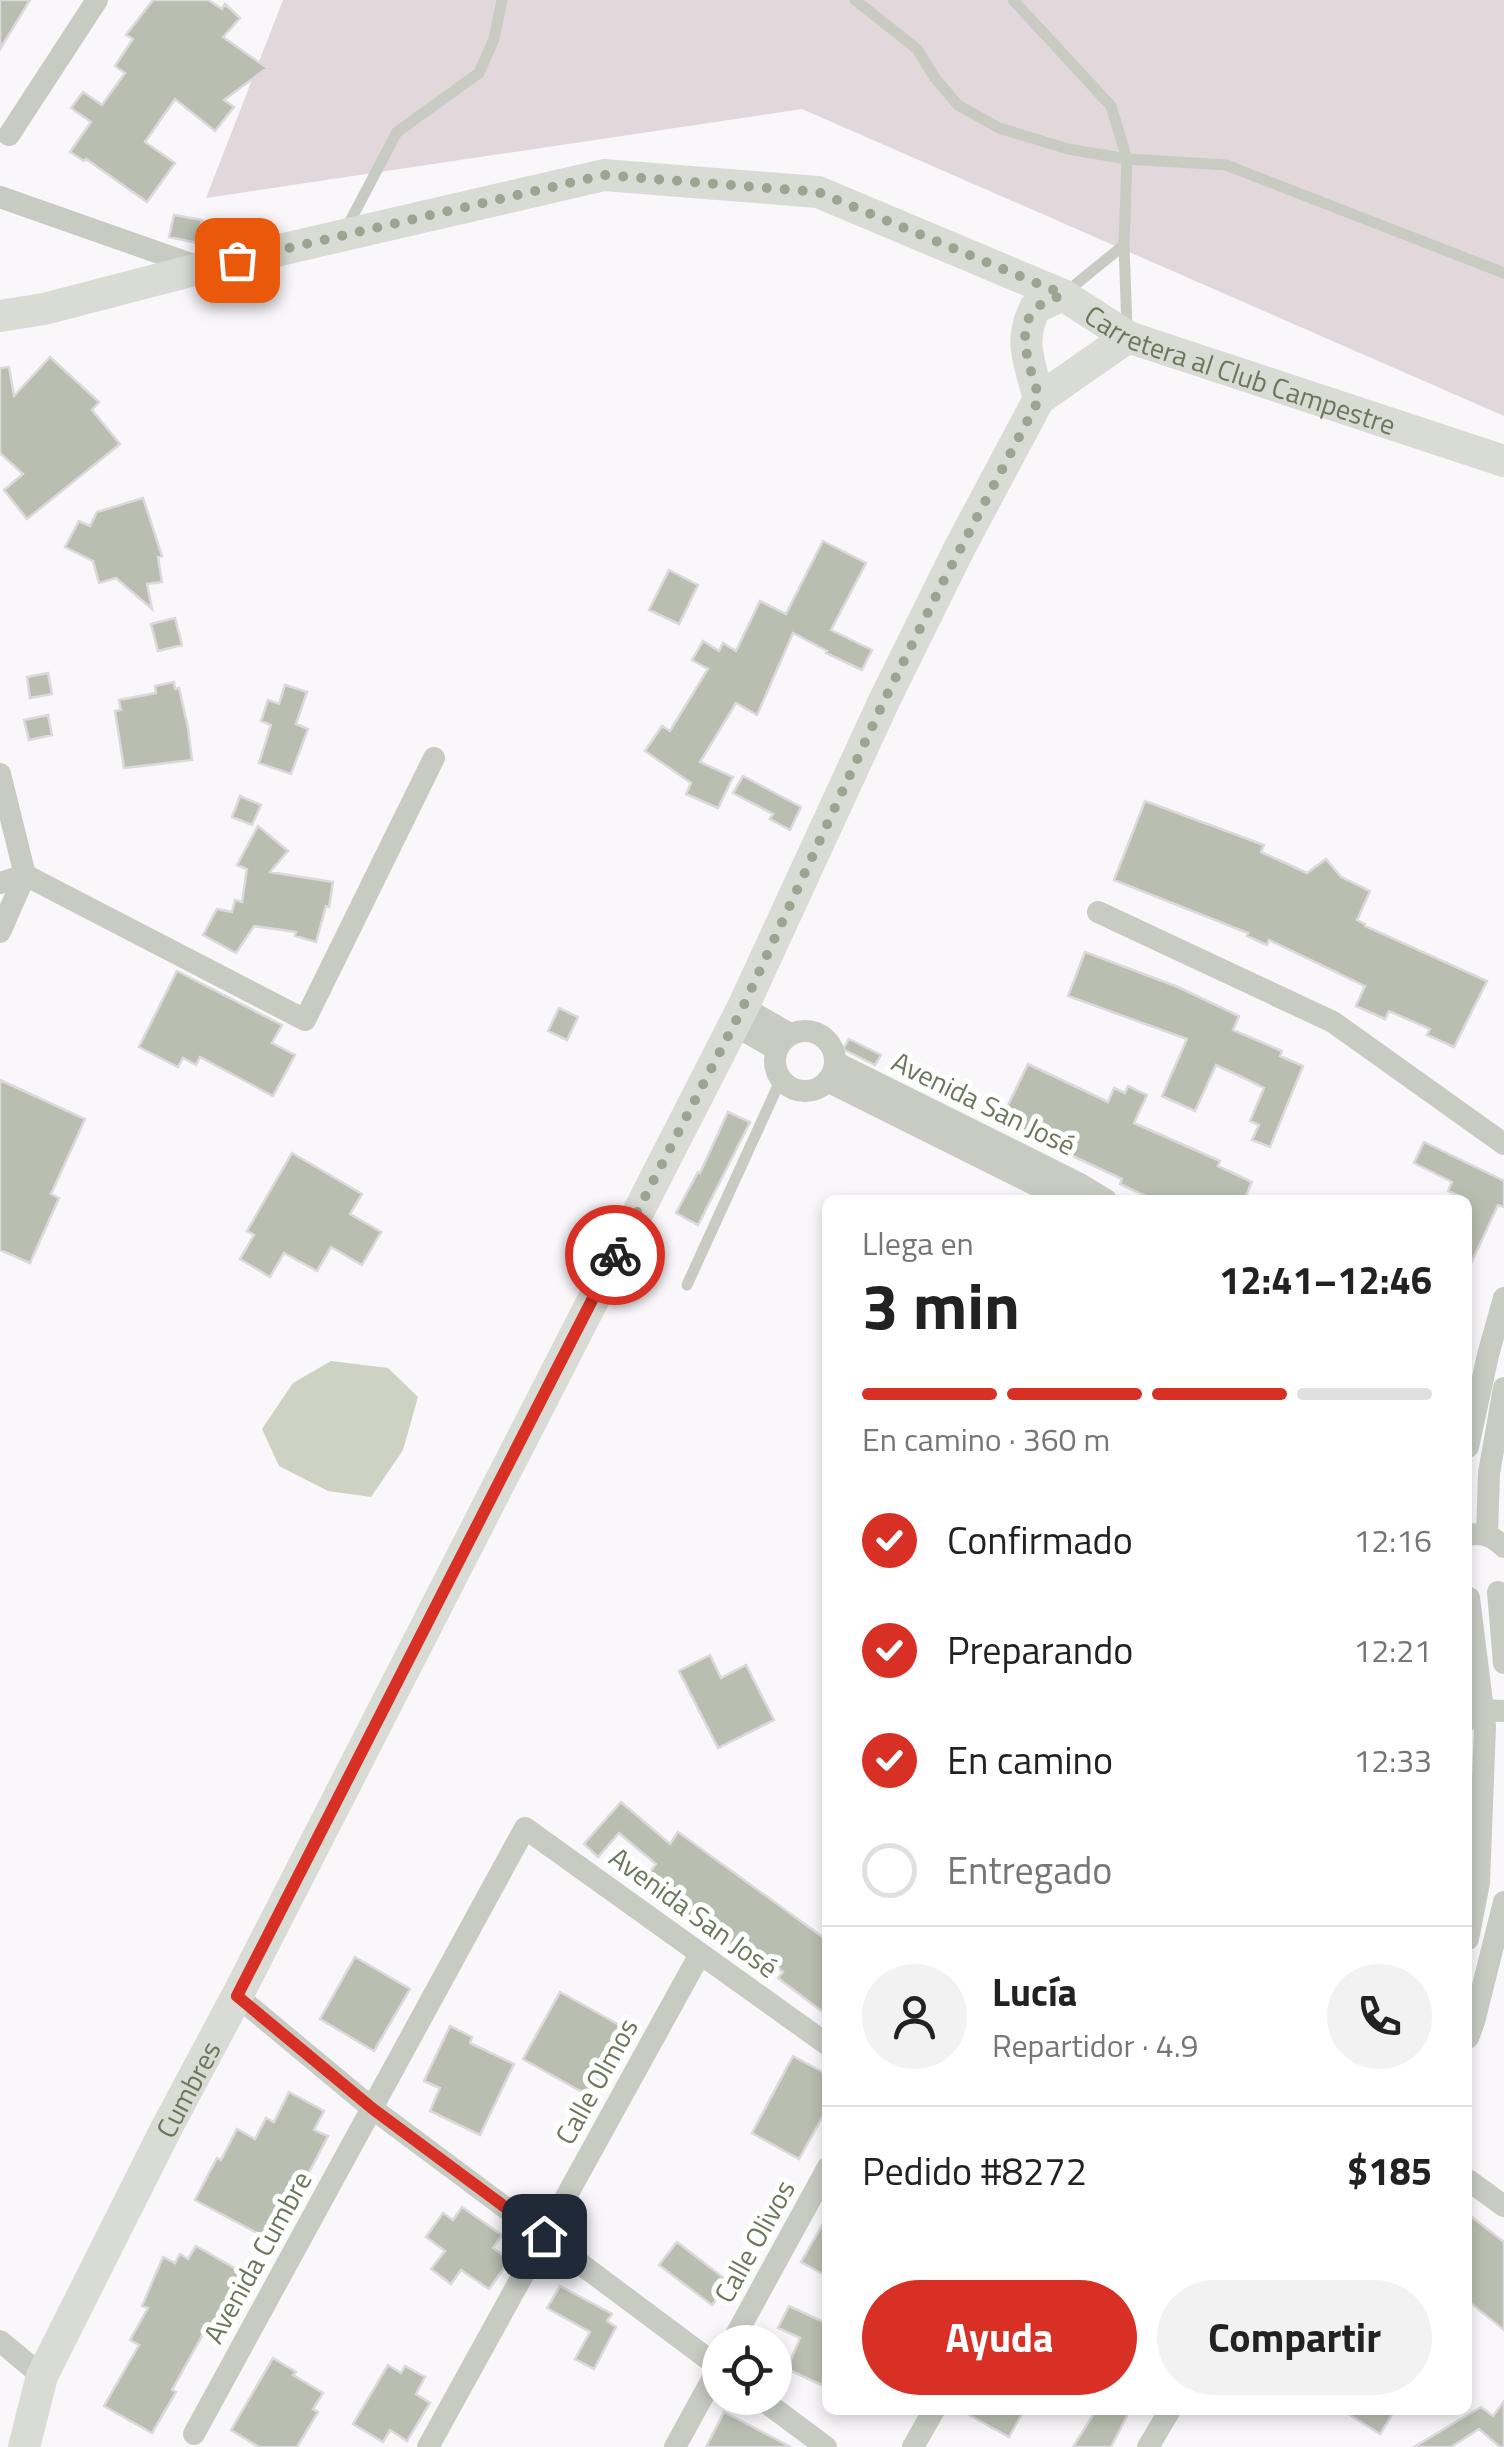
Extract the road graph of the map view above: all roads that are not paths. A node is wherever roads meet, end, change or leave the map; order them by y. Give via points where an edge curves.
1 (502, 0) edge
2 (856, 0) edge
3 (1013, 0) edge
4 (90, 2) edge
5 (9, 135) dead end
6 (1127, 160) junction
7 (0, 197) edge
8 (342, 235) junction
9 (1124, 245) junction
10 (202, 268) junction
11 (1504, 273) edge
12 (1063, 294) junction
13 (0, 316) edge
14 (1128, 337) junction
15 (1039, 399) junction
16 (1504, 461) edge
17 (434, 758) dead end
18 (0, 774) edge
19 (25, 876) junction
20 (0, 883) edge
21 (1098, 912) dead end
22 (0, 932) edge
23 (739, 1016) junction
24 (783, 1042) junction
25 (831, 1071) junction
26 (781, 1080) junction
27 (1504, 1144) edge
28 (986, 1150) junction
29 (1058, 1195) edge
30 (1098, 1195) edge
31 (687, 1285) dead end
32 (1504, 1298) edge
33 (1504, 1388) edge
34 (1472, 1429) edge
35 (1486, 1539) edge
36 (1501, 1589) edge
37 (1472, 1598) edge
38 (1472, 1627) edge
39 (1504, 1663) edge
40 (1504, 1686) edge
41 (1483, 1707) edge
42 (525, 1828) joint
43 (1479, 1882) junction
44 (1504, 1899) edge
45 (1472, 1918) edge
46 (700, 1954) junction
47 (237, 1996) junction
48 (1472, 2027) edge
49 (822, 2041) edge
50 (373, 2109) junction
51 (822, 2179) edge
52 (1472, 2183) edge
53 (1504, 2206) edge
54 (544, 2236) junction
55 (741, 2325) edge
56 (0, 2341) edge
57 (702, 2354) edge
58 (42, 2376) junction
59 (702, 2399) edge
60 (783, 2415) edge
61 (931, 2415) edge
62 (1167, 2415) edge
63 (194, 2434) dead end
64 (24, 2447) edge
65 (428, 2447) edge
66 (675, 2447) edge
67 (826, 2447) edge
68 (913, 2447) edge
69 (1148, 2447) edge

1 - 8 lane via 479,73 397,132
2 - 6 lane via 917,49 958,104 999,128
3 - 6 lane via 1111,106
4 - 5 street
6 - 9 lane
6 - 11 lane via 1226,165
7 - 10 street
8 - 10 street, Carretera al Club Campestre
8 - 12 street, Carretera al Club Campestre via 604,175 818,192
9 - 12 lane
9 - 14 lane
10 - 13 street, Carretera al Club Campestre
12 - 14 street, Carretera al Club Campestre
12 - 15 street via 1035,308 1026,326
14 - 15 street, Cumbres
14 - 16 street, Carretera al Club Campestre
15 - 23 street, Cumbres via 884,701
17 - 19 street via 306,1020
18 - 19 street
19 - 20 street
19 - 22 street
21 - 27 street via 1333,1022
23 - 24 street
23 - 47 street, Cumbres
24 - 25 street via 800,1031 820,1035 834,1051
24 - 26 street via 776,1070
25 - 26 street via 809,1090
25 - 28 street, Avenida San José
26 - 31 lane
28 - 29 street, Avenida San José
28 - 30 street, Avenida San José
32 - 34 street
33 - 35 street
36 - 37 street
36 - 39 street
38 - 41 street
40 - 41 street
41 - 43 street
42 - 46 street, Avenida San José
42 - 50 street, Avenida Cumbre
43 - 44 street
43 - 45 street
44 - 48 street
46 - 49 street, Avenida San José
46 - 54 street, Calle Olmos
47 - 50 street
47 - 58 street, Cumbres
50 - 54 street
50 - 63 street, Avenida Cumbre
51 - 55 street, Calle Olivos
52 - 53 street
54 - 57 street
54 - 65 street
56 - 58 street
58 - 64 street, Cumbres
59 - 66 street
60 - 67 street
61 - 68 street
62 - 69 street

